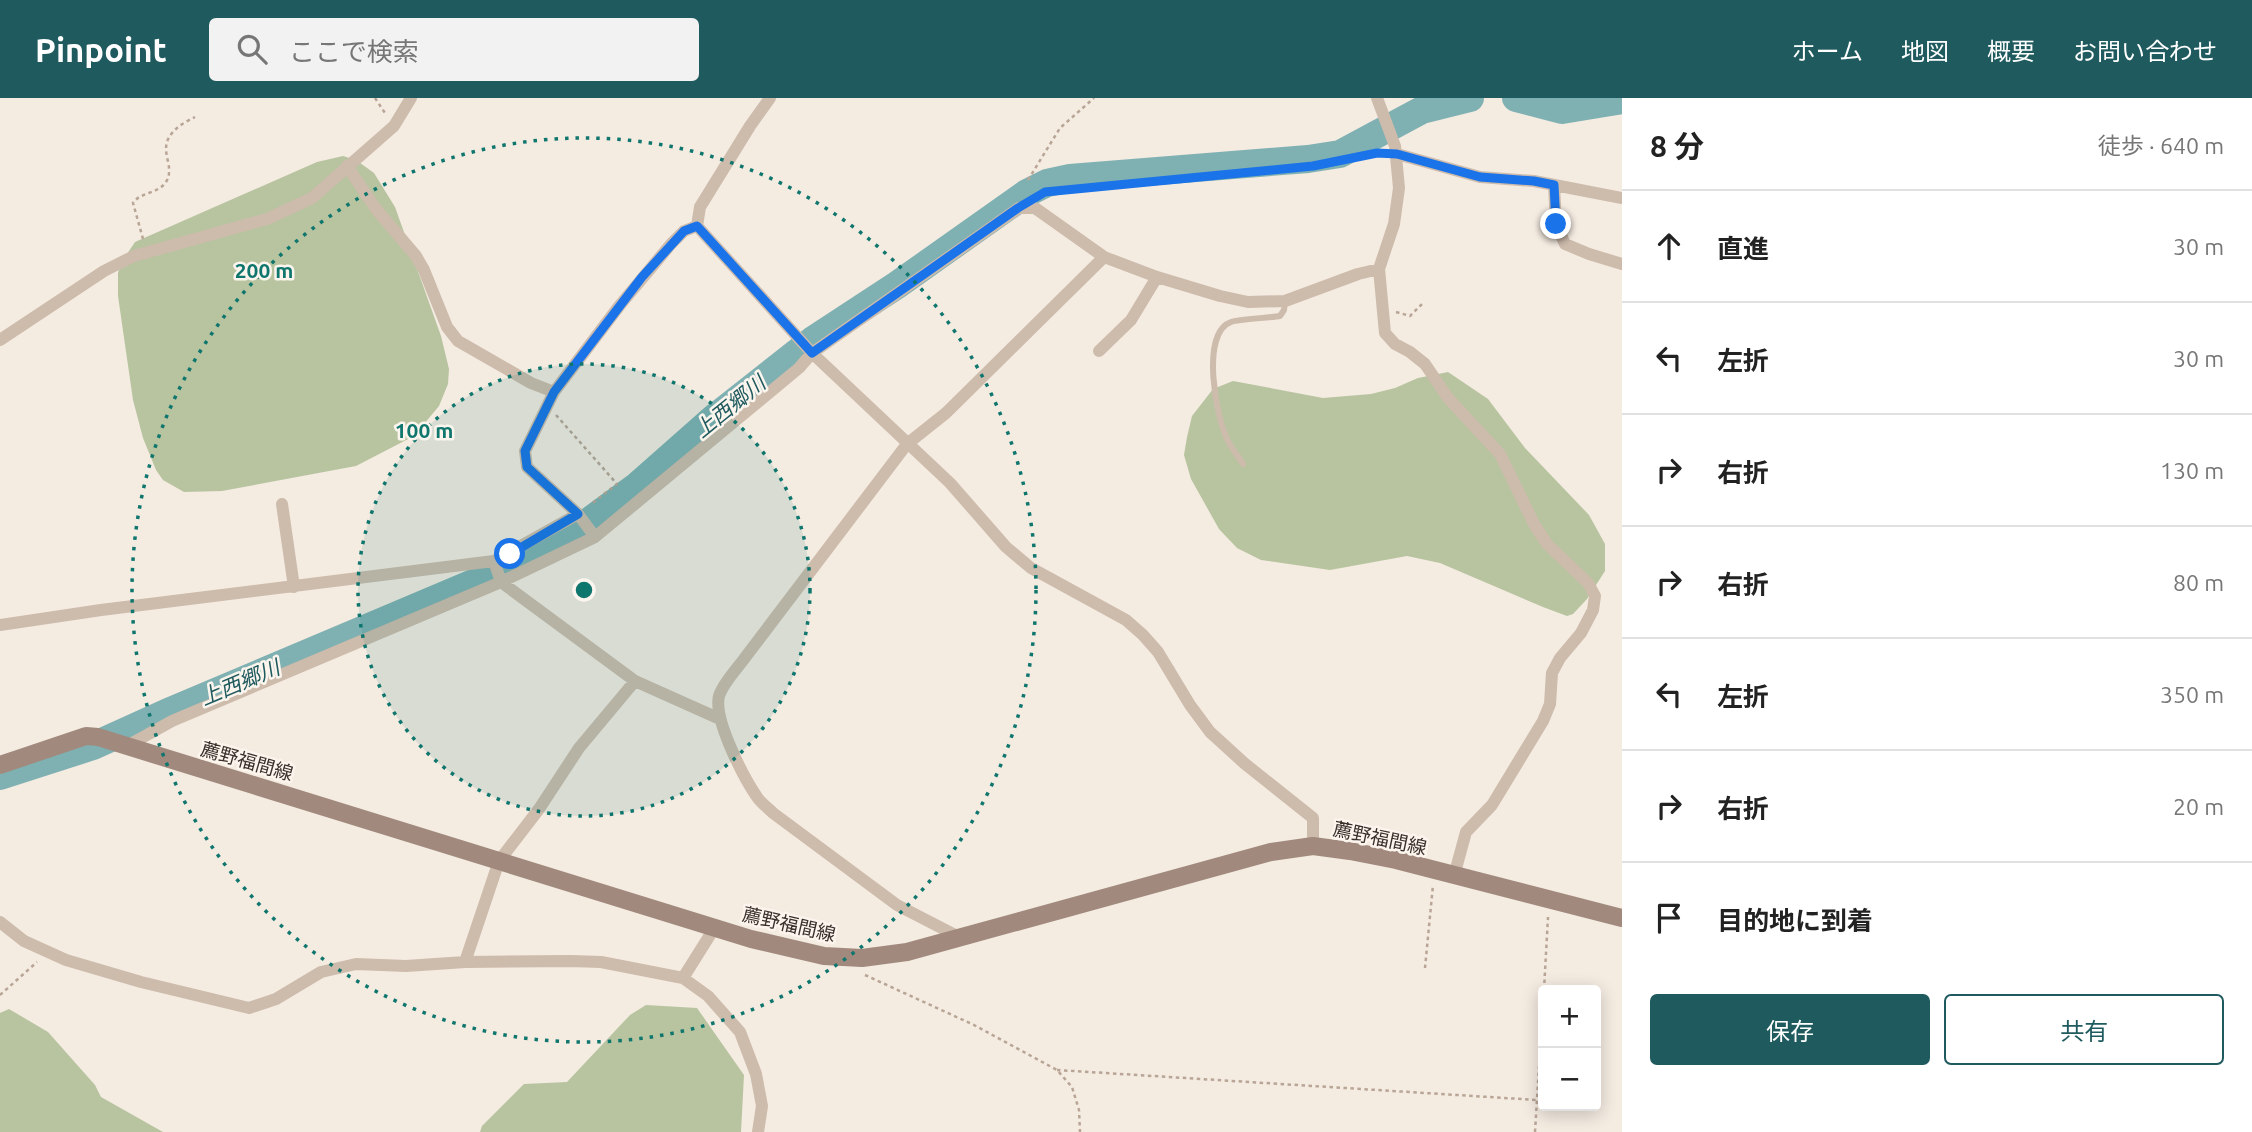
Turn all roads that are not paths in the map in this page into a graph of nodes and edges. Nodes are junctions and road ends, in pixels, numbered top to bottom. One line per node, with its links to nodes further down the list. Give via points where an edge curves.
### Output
1 (411, 98): 5 (street, via 394,126)
2 (770, 98): 8 (street, via 700,207)
3 (1377, 98): 4 (street)
4 (1396, 150): 6 (street, via 1480,177); 11 (street, via 1399,188 1394,224)
5 (347, 166): 14 (street, via 312,198 267,219 134,256 104,271); 17 (street, via 416,256 447,327 458,341)
6 (1554, 185): 7 (street); 10 (street, via 1556,224 1565,244)
7 (1622, 198)
8 (697, 226): 16 (street); 17 (street, via 684,231 642,277)
9 (1104, 257): 12 (street); 16 (street, via 1035,208 1018,208); 18 (street, via 946,413)
10 (1622, 264)
11 (1379, 269): 13 (street); 31 (street, via 1385,333 1425,364 1448,398 1500,454 1547,544 1588,583 1595,596 1581,633 1552,673 1550,704 1542,721 1492,805 1466,832)
12 (1157, 277): 13 (street, via 1248,302); 15 (street, via 1131,320)
13 (1285, 301): 19 (lane, via 1280,316 1231,322 1219,331 1213,346 1220,418 1227,440)
14 (0, 340)
15 (1099, 351)
16 (812, 353): 18 (street); 21 (street, via 799,368)
17 (554, 392): 21 (street, via 525,451 527,467)
18 (907, 444): 26 (street, via 722,690); 29 (street, via 1031,568 1126,620 1143,635 1210,732 1313,818)
19 (1243, 464)
20 (282, 504): 23 (street)
21 (586, 525): 22 (street); 22 (street)
22 (498, 572): 23 (street); 25 (street); 27 (street)
23 (294, 587): 24 (street)
24 (0, 625)
25 (635, 681): 26 (street); 30 (street, via 579,748)
26 (720, 719): 35 (street, via 758,799 773,813 897,905)
27 (122, 744): 28 (main road, 薦野福間線, via 86,736); 30 (main road, 薦野福間線)
28 (0, 765)
29 (1313, 846): 31 (main road, 薦野福間線); 35 (main road, 薦野福間線, via 1271,852)
30 (499, 861): 34 (main road, 薦野福間線); 36 (street)
31 (1454, 876): 32 (main road, 薦野福間線)
32 (1622, 918)
33 (0, 922): 36 (street, via 48,953 249,1008 276,999 321,972 356,964)
34 (715, 927): 35 (main road, 薦野福間線, via 824,956 862,958); 37 (street)
35 (961, 937)
36 (466, 962): 37 (street, via 601,962)
37 (683, 978): 38 (street, via 708,996 740,1032 762,1106)
38 (758, 1132)

